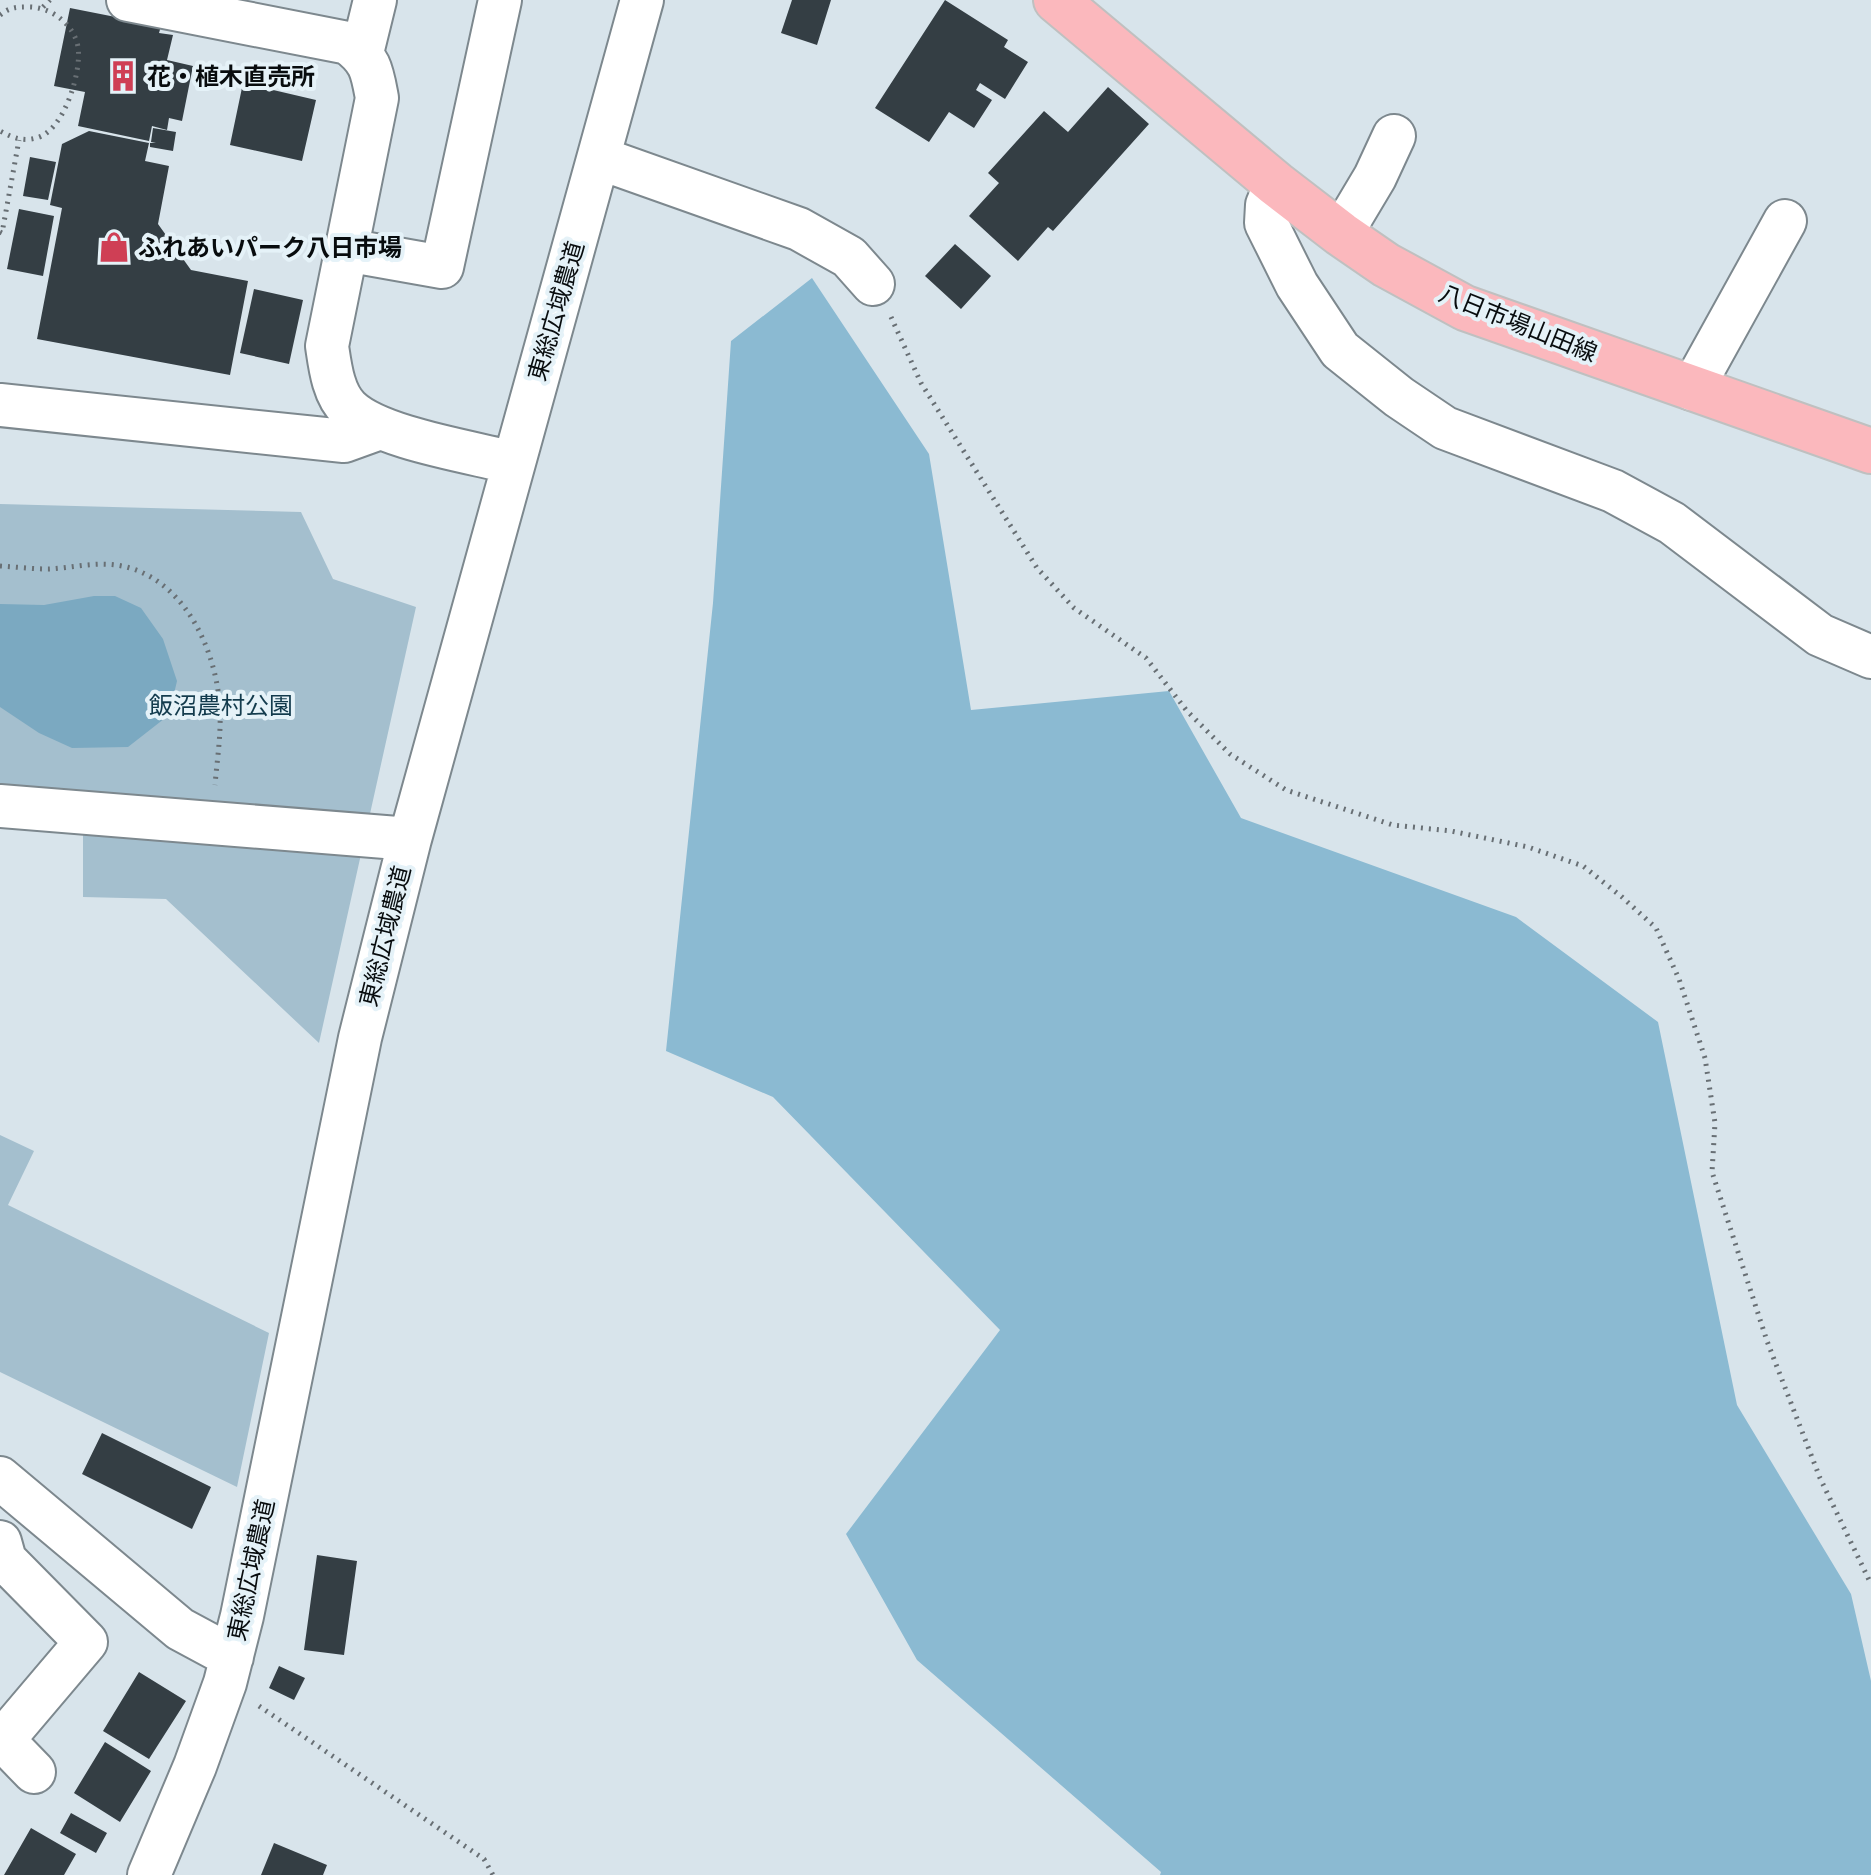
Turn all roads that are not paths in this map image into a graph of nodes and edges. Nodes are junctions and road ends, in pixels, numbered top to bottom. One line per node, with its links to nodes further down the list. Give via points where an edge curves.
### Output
1 (128, 0): 6 (street, via 348,43)
2 (375, 0): 6 (street)
3 (500, 0): 12 (street, via 442,267)
4 (642, 0): 8 (street, 東総広域農道)
5 (1056, 0): 9 (main road, 八日市場山田線)
6 (362, 53): 12 (street, via 372,69 377,98)
7 (1394, 136): 11 (street)
8 (599, 158): 13 (street, via 799,229 849,257); 18 (street, 東総広域農道)
9 (1276, 184): 11 (main road, 八日市場山田線); 19 (street, via 1266,223 1297,285 1340,350 1399,397 1445,428 1613,491 1672,523 1820,635)
10 (1785, 221): 14 (street)
11 (1341, 234): 14 (main road, 八日市場山田線, via 1465,308)
12 (346, 250): 16 (street, via 327,346 331,377 348,409)
13 (873, 284)
14 (1692, 389): 17 (main road, 八日市場山田線)
15 (0, 405): 16 (street, via 344,441)
16 (380, 428): 18 (street)
17 (1871, 451)
18 (514, 463): 21 (street, 東総広域農道)
19 (1871, 657)
20 (0, 806): 21 (street)
21 (410, 839): 24 (street, 東総広域農道, via 360,1038)
22 (0, 1479): 24 (street)
23 (0, 1542): 25 (street, via 5,1560 86,1642 3,1740)
24 (229, 1670): 26 (street, 東総広域農道)
25 (34, 1772)
26 (149, 1875)

